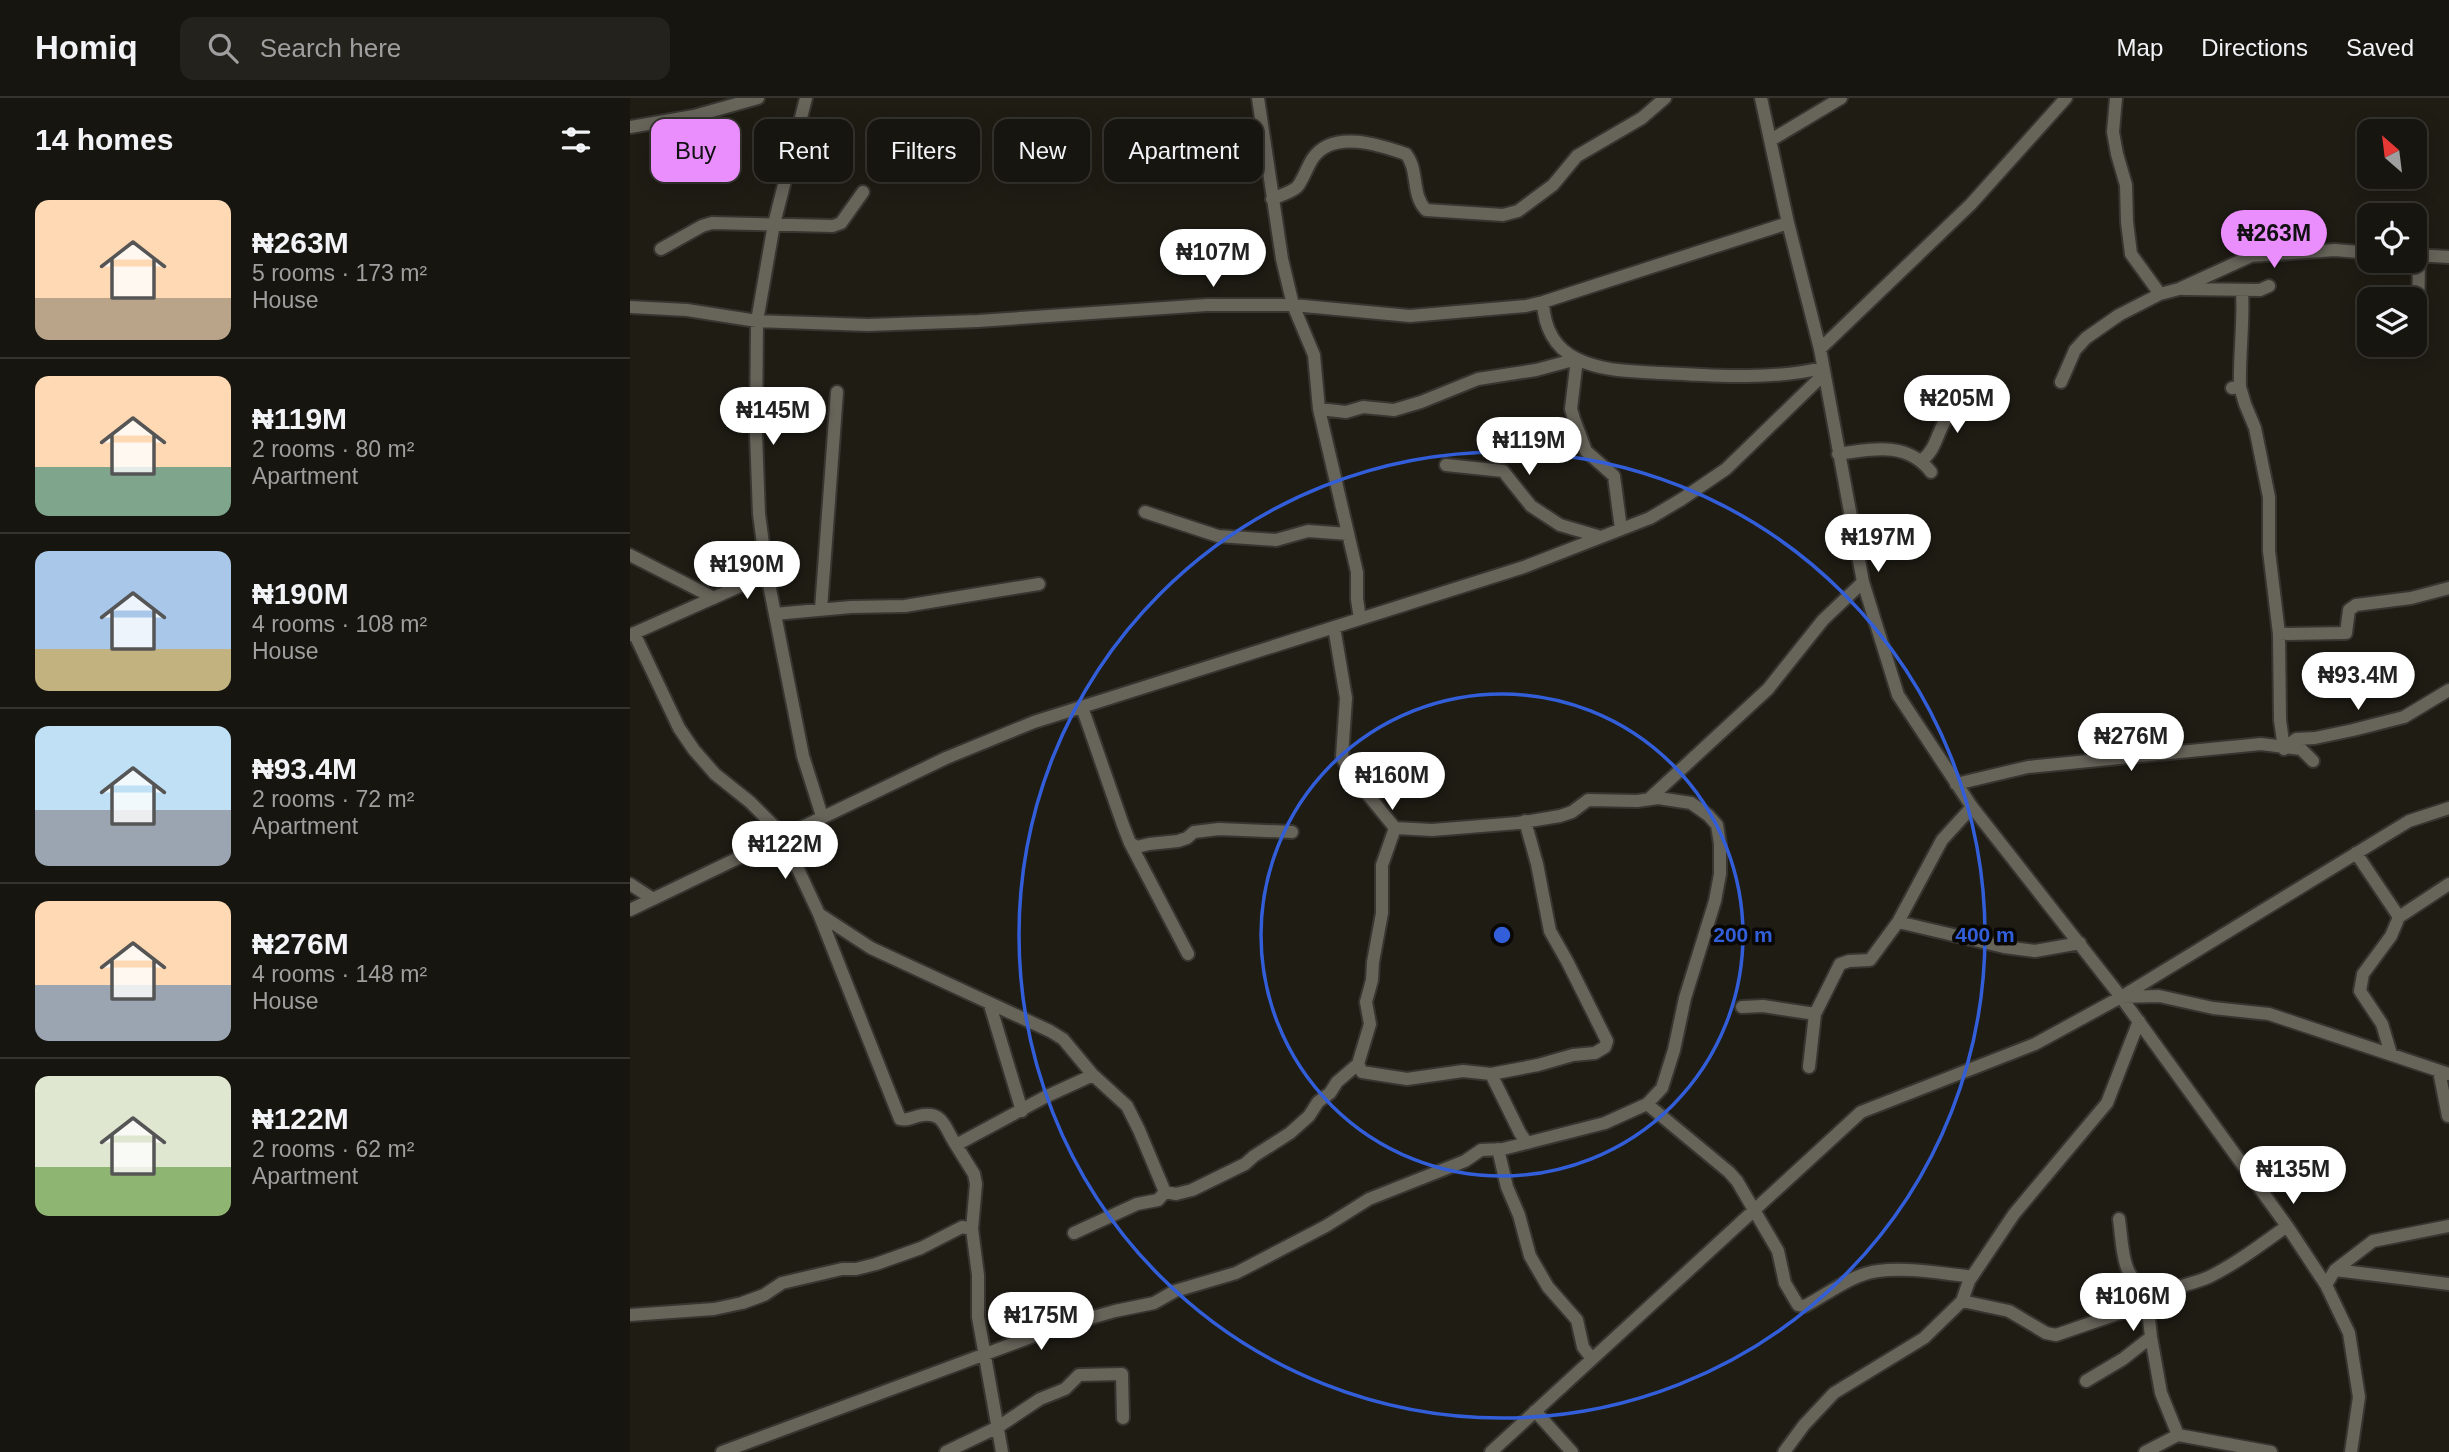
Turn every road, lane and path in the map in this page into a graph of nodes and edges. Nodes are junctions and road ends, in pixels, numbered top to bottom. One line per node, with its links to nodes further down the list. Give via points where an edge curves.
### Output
1 (758, 98): 9 (street)
2 (806, 98): 14 (street)
3 (1258, 98): 12 (street)
4 (1665, 98): 12 (street, via 1642,118 1577,156 1532,203 1503,215 1426,210 1406,154 1379,145 1339,142 1315,155 1298,187)
5 (1761, 98): 10 (street)
6 (1841, 98): 10 (street)
7 (2066, 98): 27 (street, via 1972,204)
8 (2116, 98): 22 (street, via 2113,132 2126,185 2131,254)
9 (630, 127)
10 (1771, 140): 13 (street)
11 (863, 192): 14 (street, via 837,225)
12 (1272, 200): 24 (street)
13 (1788, 223): 23 (street); 27 (street)
14 (774, 224): 15 (street, via 712,223); 26 (street)
15 (661, 249)
16 (2357, 252): 20 (street, via 2251,256)
17 (2427, 256): 18 (street)
18 (2449, 257)
19 (2269, 286): 21 (street)
20 (2179, 289): 21 (street); 22 (street)
21 (2242, 290): 53 (street, via 2244,318 2236,387 2255,428 2269,497 2269,551)
22 (2160, 294): 30 (street, via 2086,338 2075,350)
23 (1543, 302): 24 (street, via 1410,316); 28 (street, via 1548,331)
24 (1293, 306): 26 (street, via 1207,305 881,325); 33 (street, via 1314,355)
25 (630, 307): 26 (street)
26 (757, 321): 43 (street, via 759,514)
27 (1820, 349): 29 (street)
28 (1577, 359): 29 (street, via 1604,370 1740,377); 33 (street, via 1478,379 1405,408); 39 (street, via 1571,409 1586,451 1614,476)
29 (1824, 371): 34 (street); 39 (street, via 1726,469 1661,512)
30 (2061, 382)
31 (1986, 390): 35 (street, via 1949,414 1931,453)
32 (837, 392): 48 (street)
33 (1319, 409): 40 (street)
34 (1839, 454): 35 (street, via 1893,450); 44 (street)
35 (1922, 460): 37 (street)
36 (1446, 465): 41 (street, via 1503,471 1531,506 1560,525)
37 (1931, 472)
38 (1145, 512): 40 (street, via 1218,536 1276,540 1308,531)
39 (1621, 529): 41 (street)
40 (1348, 534): 50 (street, via 1357,572)
41 (1601, 537): 50 (street, via 1524,567)
42 (630, 555): 47 (street)
43 (767, 574): 47 (street); 49 (street)
44 (1863, 582): 58 (street, via 1898,695); 59 (street, via 1823,620 1768,690)
45 (1039, 584): 48 (street, via 905,606)
46 (2449, 588): 53 (street, via 2356,605 2349,610 2346,633)
47 (714, 598): 52 (street)
48 (821, 610): 49 (street)
49 (775, 614): 62 (street, via 803,756)
50 (1360, 619): 51 (street)
51 (1334, 627): 55 (street); 64 (street, via 1346,698 1342,757)
52 (632, 634): 66 (street, via 694,750)
53 (2278, 634): 56 (street)
54 (2449, 690): 56 (street, via 2404,717 2296,739)
55 (1082, 707): 62 (street, via 946,758); 67 (street)
56 (2284, 748): 57 (street, via 2301,750); 58 (street, via 2261,744 2096,759 2028,767)
57 (2313, 761)
58 (1956, 785): 60 (street)
59 (1650, 798): 63 (street, via 1637,802 1588,800 1572,812); 89 (street, via 1691,803 1717,825 1720,874 1662,1088)
60 (1972, 807): 75 (street, via 1942,840); 76 (street)
61 (2449, 808): 68 (street, via 2409,821)
62 (822, 816): 66 (street)
63 (1525, 821): 64 (street, via 1432,830); 87 (street, via 1550,931 1607,1041 1595,1053)
64 (1395, 828): 84 (street, via 1382,866 1382,913 1366,1002 1370,1024)
65 (1292, 832): 67 (street, via 1219,829 1194,832 1178,841 1137,847)
66 (785, 836): 71 (street); 73 (street)
67 (1130, 843): 77 (street)
68 (2356, 853): 74 (street); 78 (street)
69 (630, 884): 71 (street)
70 (2449, 884): 74 (street)
71 (653, 899): 72 (street)
72 (630, 910)
73 (819, 914): 79 (street, via 872,948); 93 (street, via 900,1119 936,1115)
74 (2399, 917): 83 (street, via 2392,936 2363,974 2360,991 2382,1024)
75 (1898, 922): 76 (street, via 2035,951); 81 (street, via 1870,960 1840,964)
76 (2080, 943): 78 (street)
77 (1188, 954)
78 (2121, 997): 82 (street); 83 (street, via 2159,996 2214,1009 2269,1014); 96 (street, via 2035,1044 1861,1112)
79 (990, 1005): 88 (street, via 1063,1039); 90 (street)
80 (1742, 1007): 81 (street)
81 (1815, 1014): 85 (street)
82 (2139, 1021): 98 (street); 103 (street, via 2107,1103 2014,1214)
83 (2391, 1054): 86 (street)
84 (1358, 1064): 87 (street, via 1362,1072 1407,1079 1464,1071); 95 (street, via 1290,1133 1245,1164 1192,1190)
85 (1809, 1067)
86 (2444, 1072): 91 (street)
87 (1491, 1074): 92 (street)
88 (1093, 1076): 90 (street); 95 (street, via 1127,1106)
89 (1647, 1104): 92 (street, via 1605,1123); 96 (street, via 1729,1172)
90 (1022, 1111): 93 (street)
91 (2448, 1116)
92 (1527, 1143): 94 (street)
93 (956, 1145): 100 (street, via 976,1184)
94 (1498, 1149): 110 (street, via 1481,1150 1465,1161 1387,1191 1236,1273 1175,1291 1154,1303 1097,1316); 111 (street, via 1530,1256 1548,1287 1577,1320 1583,1347)
95 (1165, 1192): 101 (street, via 1158,1200 1137,1204)
96 (1753, 1211): 103 (street, via 1779,1251 1785,1283 1798,1305 1805,1306 1877,1271 1966,1276); 111 (street)
97 (2119, 1219): 107 (street, via 2127,1272 2146,1292)
98 (2287, 1226): 105 (street); 107 (street, via 2235,1263 2158,1294)
99 (2449, 1226): 102 (street, via 2373,1241)
100 (972, 1229): 108 (street, via 961,1227 876,1264 782,1283 742,1303); 110 (street)
101 (1074, 1233)
102 (2336, 1270): 104 (street); 105 (street)
103 (1969, 1281): 106 (street)
104 (2449, 1284)
105 (2326, 1285): 125 (street, via 2349,1332 2359,1397)
106 (1962, 1301): 107 (street, via 2009,1311 2056,1335); 122 (street, via 1924,1338 1834,1393)
107 (2149, 1303): 109 (street)
108 (630, 1315)
109 (2151, 1337): 112 (street); 116 (street, via 2161,1394)
110 (985, 1353): 115 (street); 117 (street)
111 (1592, 1359): 113 (street)
112 (2086, 1381)
113 (1535, 1411): 120 (street); 121 (street)
114 (1123, 1418): 115 (street, via 1122,1374 1079,1375 1065,1389 1040,1399)
115 (998, 1427): 118 (street); 119 (street)
116 (2178, 1435): 123 (street); 124 (street)
117 (722, 1452)
118 (946, 1452)
119 (1002, 1452)
120 (1491, 1452)
121 (1572, 1452)
122 (1784, 1452)
123 (2145, 1452)
124 (2271, 1452)
125 (2351, 1452)

